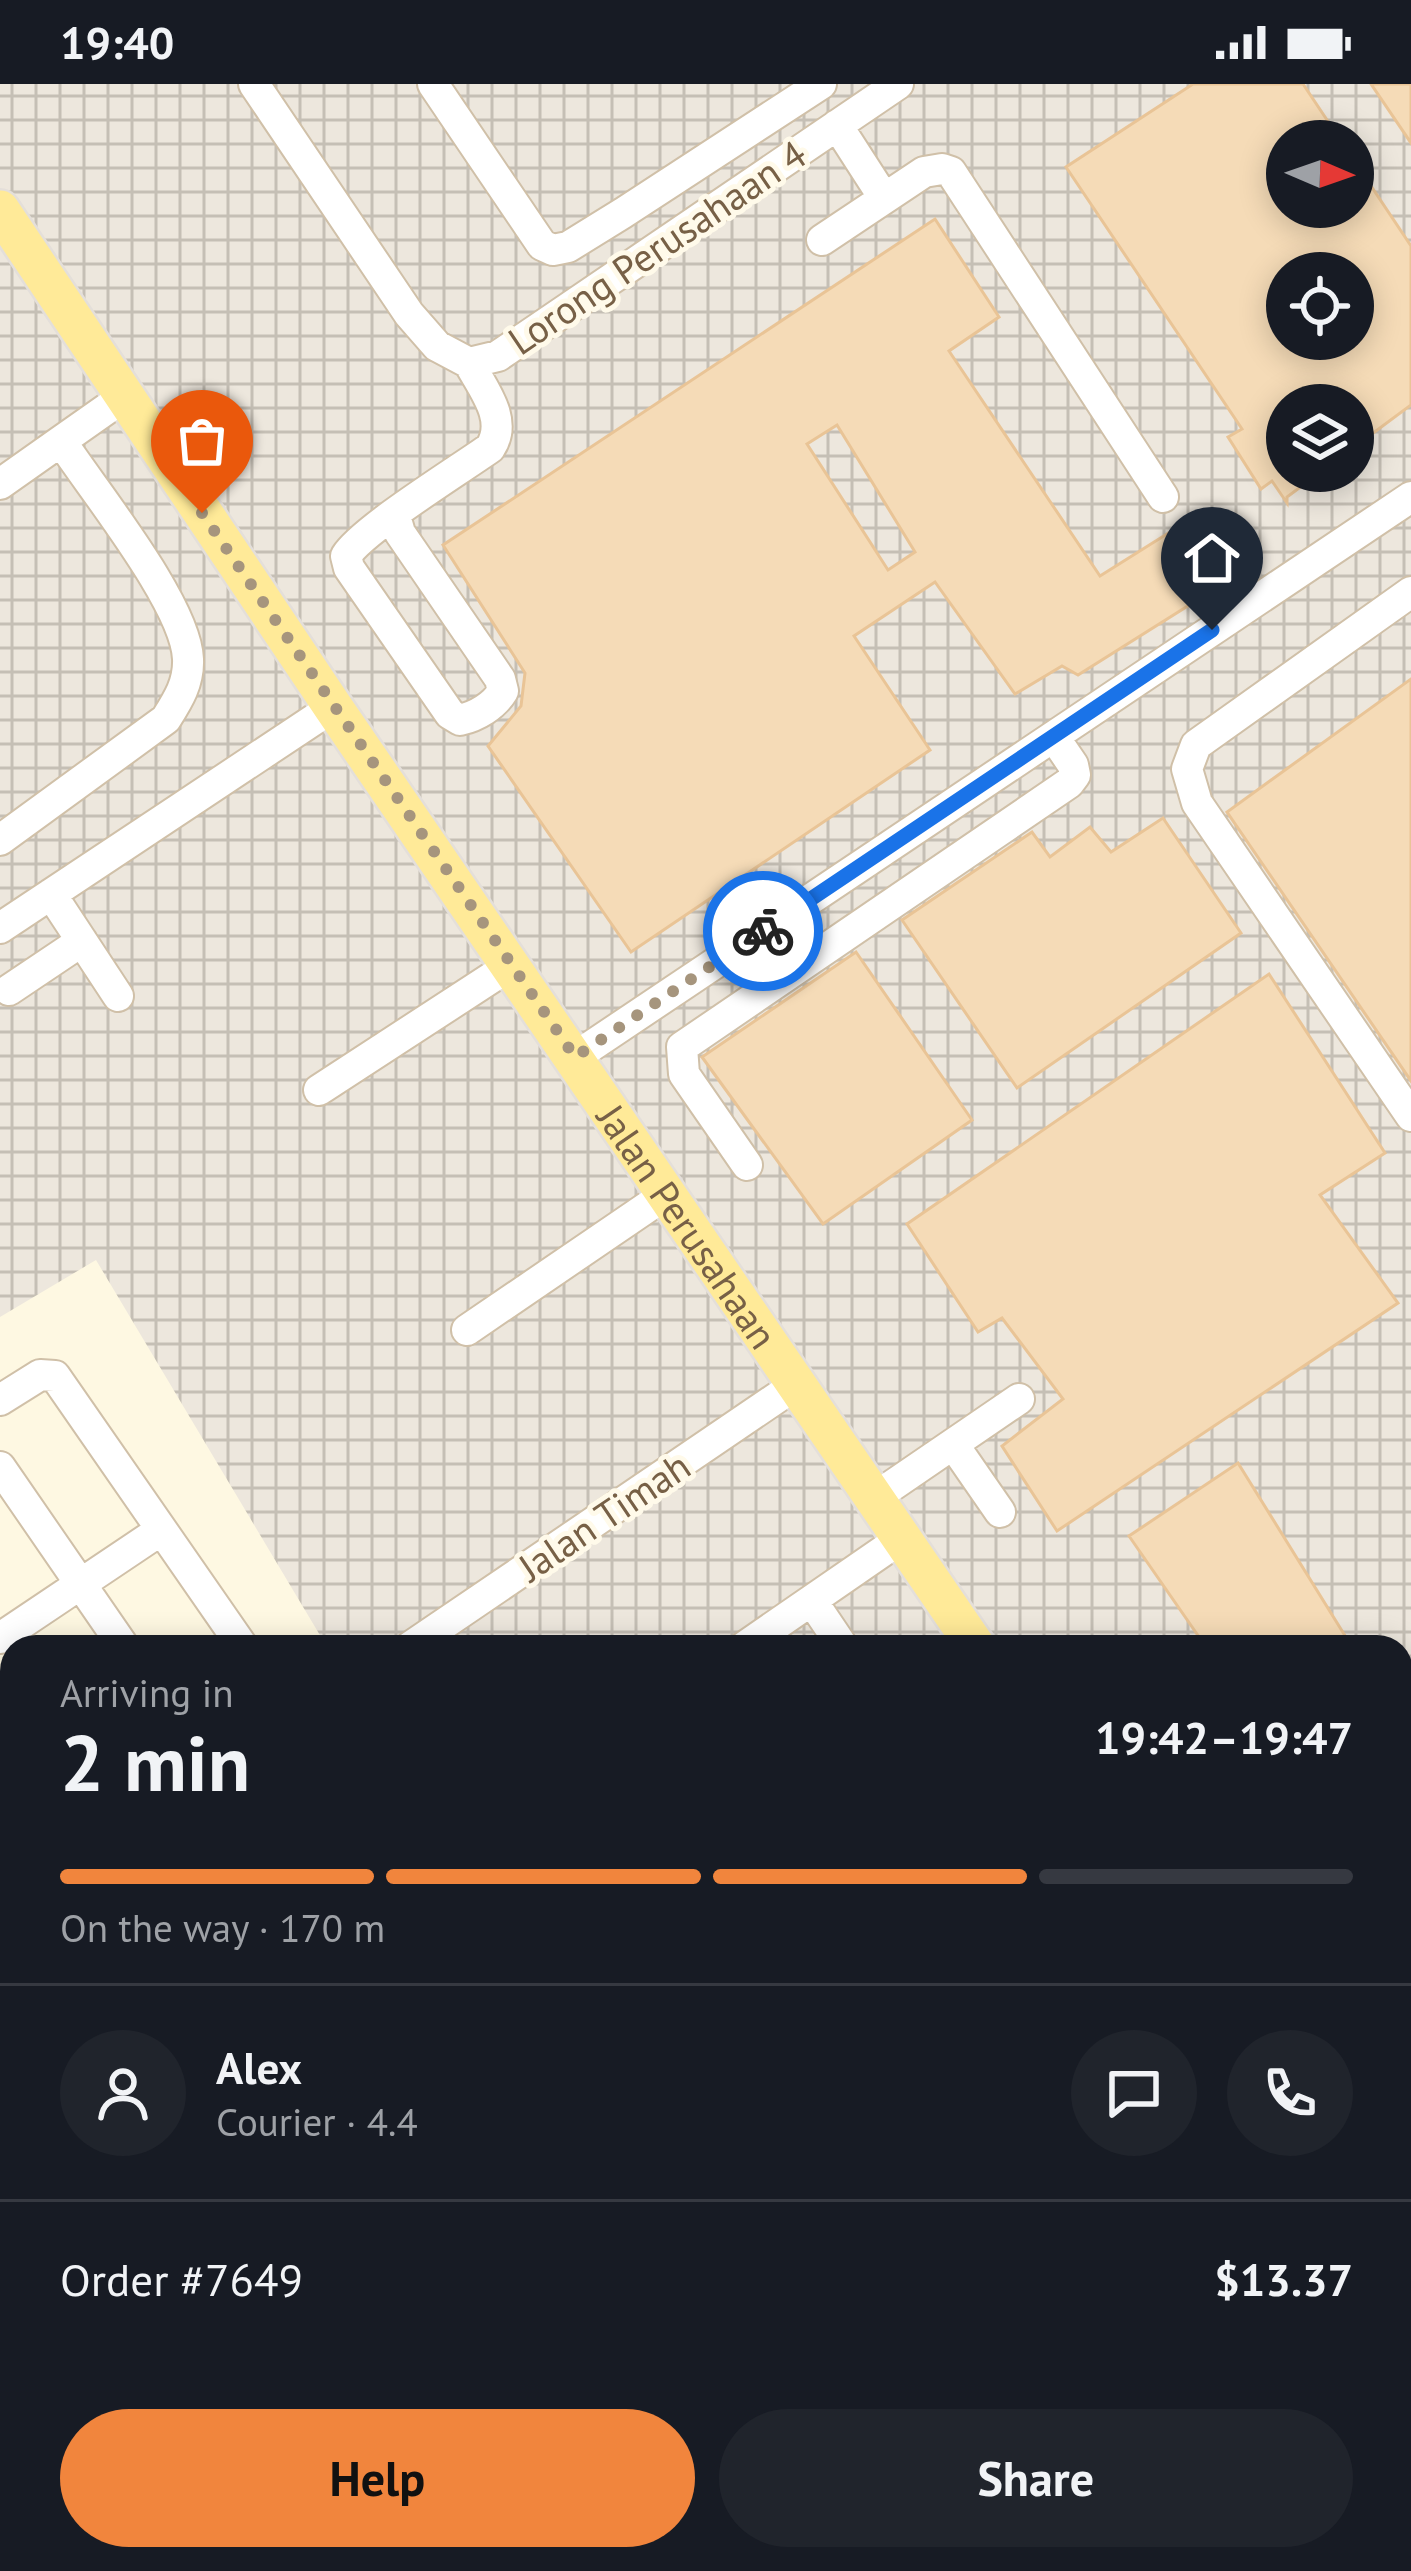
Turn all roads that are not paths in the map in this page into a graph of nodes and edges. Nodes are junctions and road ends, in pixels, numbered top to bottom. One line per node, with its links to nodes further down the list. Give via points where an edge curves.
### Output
1 (254, 84): 9 (street, Lorong Perusahaan 4, via 409,314 437,346)
2 (433, 84): 3 (street, via 542,244 554,250)
3 (821, 84)
4 (898, 84): 5 (street, Lorong Perusahaan 4)
5 (837, 125): 6 (street); 9 (street, Lorong Perusahaan 4, via 498,356)
6 (884, 198): 8 (street); 13 (street, via 933,169 951,172)
7 (0, 210): 10 (main road, Jalan Perusahaan)
8 (822, 240)
9 (469, 363): 15 (street, via 498,435)
10 (124, 396): 11 (street); 17 (main road, Jalan Perusahaan)
11 (61, 441): 12 (street); 19 (street, via 178,622 188,657 184,691 166,719)
12 (0, 484)
13 (1162, 497)
14 (1411, 497): 18 (street)
15 (395, 515): 15 (street, via 500,679 497,700 472,717 450,714 349,568 352,546)
16 (1411, 592): 28 (street, via 1196,745 1186,769 1197,803)
17 (333, 707): 20 (street); 23 (main road, Jalan Perusahaan)
18 (1054, 736): 26 (street); 29 (street, via 1073,765 1069,783 682,1047 684,1073)
19 (0, 840)
20 (51, 894): 21 (street); 22 (street)
21 (0, 928)
22 (82, 941): 24 (street); 25 (street)
23 (511, 965): 26 (main road, Jalan Perusahaan); 27 (street)
24 (9, 990)
25 (118, 996)
26 (575, 1057): 30 (main road, Jalan Perusahaan)
27 (319, 1090)
28 (1411, 1116)
29 (747, 1165)
30 (668, 1192): 31 (street); 32 (main road, Jalan Perusahaan)
31 (467, 1330)
32 (797, 1384): 37 (main road, Jalan Perusahaan); 46 (street, Jalan Timah)
33 (1019, 1399): 35 (street)
34 (0, 1400): 39 (street, via 40,1375 55,1376)
35 (953, 1444): 37 (street); 38 (street)
36 (0, 1467): 41 (street)
37 (874, 1498): 40 (main road, Jalan Perusahaan)
38 (1000, 1513)
39 (161, 1530): 41 (street); 45 (street)
40 (902, 1538): 42 (street); 49 (main road, Jalan Perusahaan)
41 (80, 1584): 43 (street); 44 (street)
42 (812, 1601): 47 (street); 48 (street)
43 (7, 1635)
44 (116, 1635)
45 (235, 1635)
46 (428, 1635)
47 (762, 1635)
48 (835, 1635)
49 (968, 1635)

